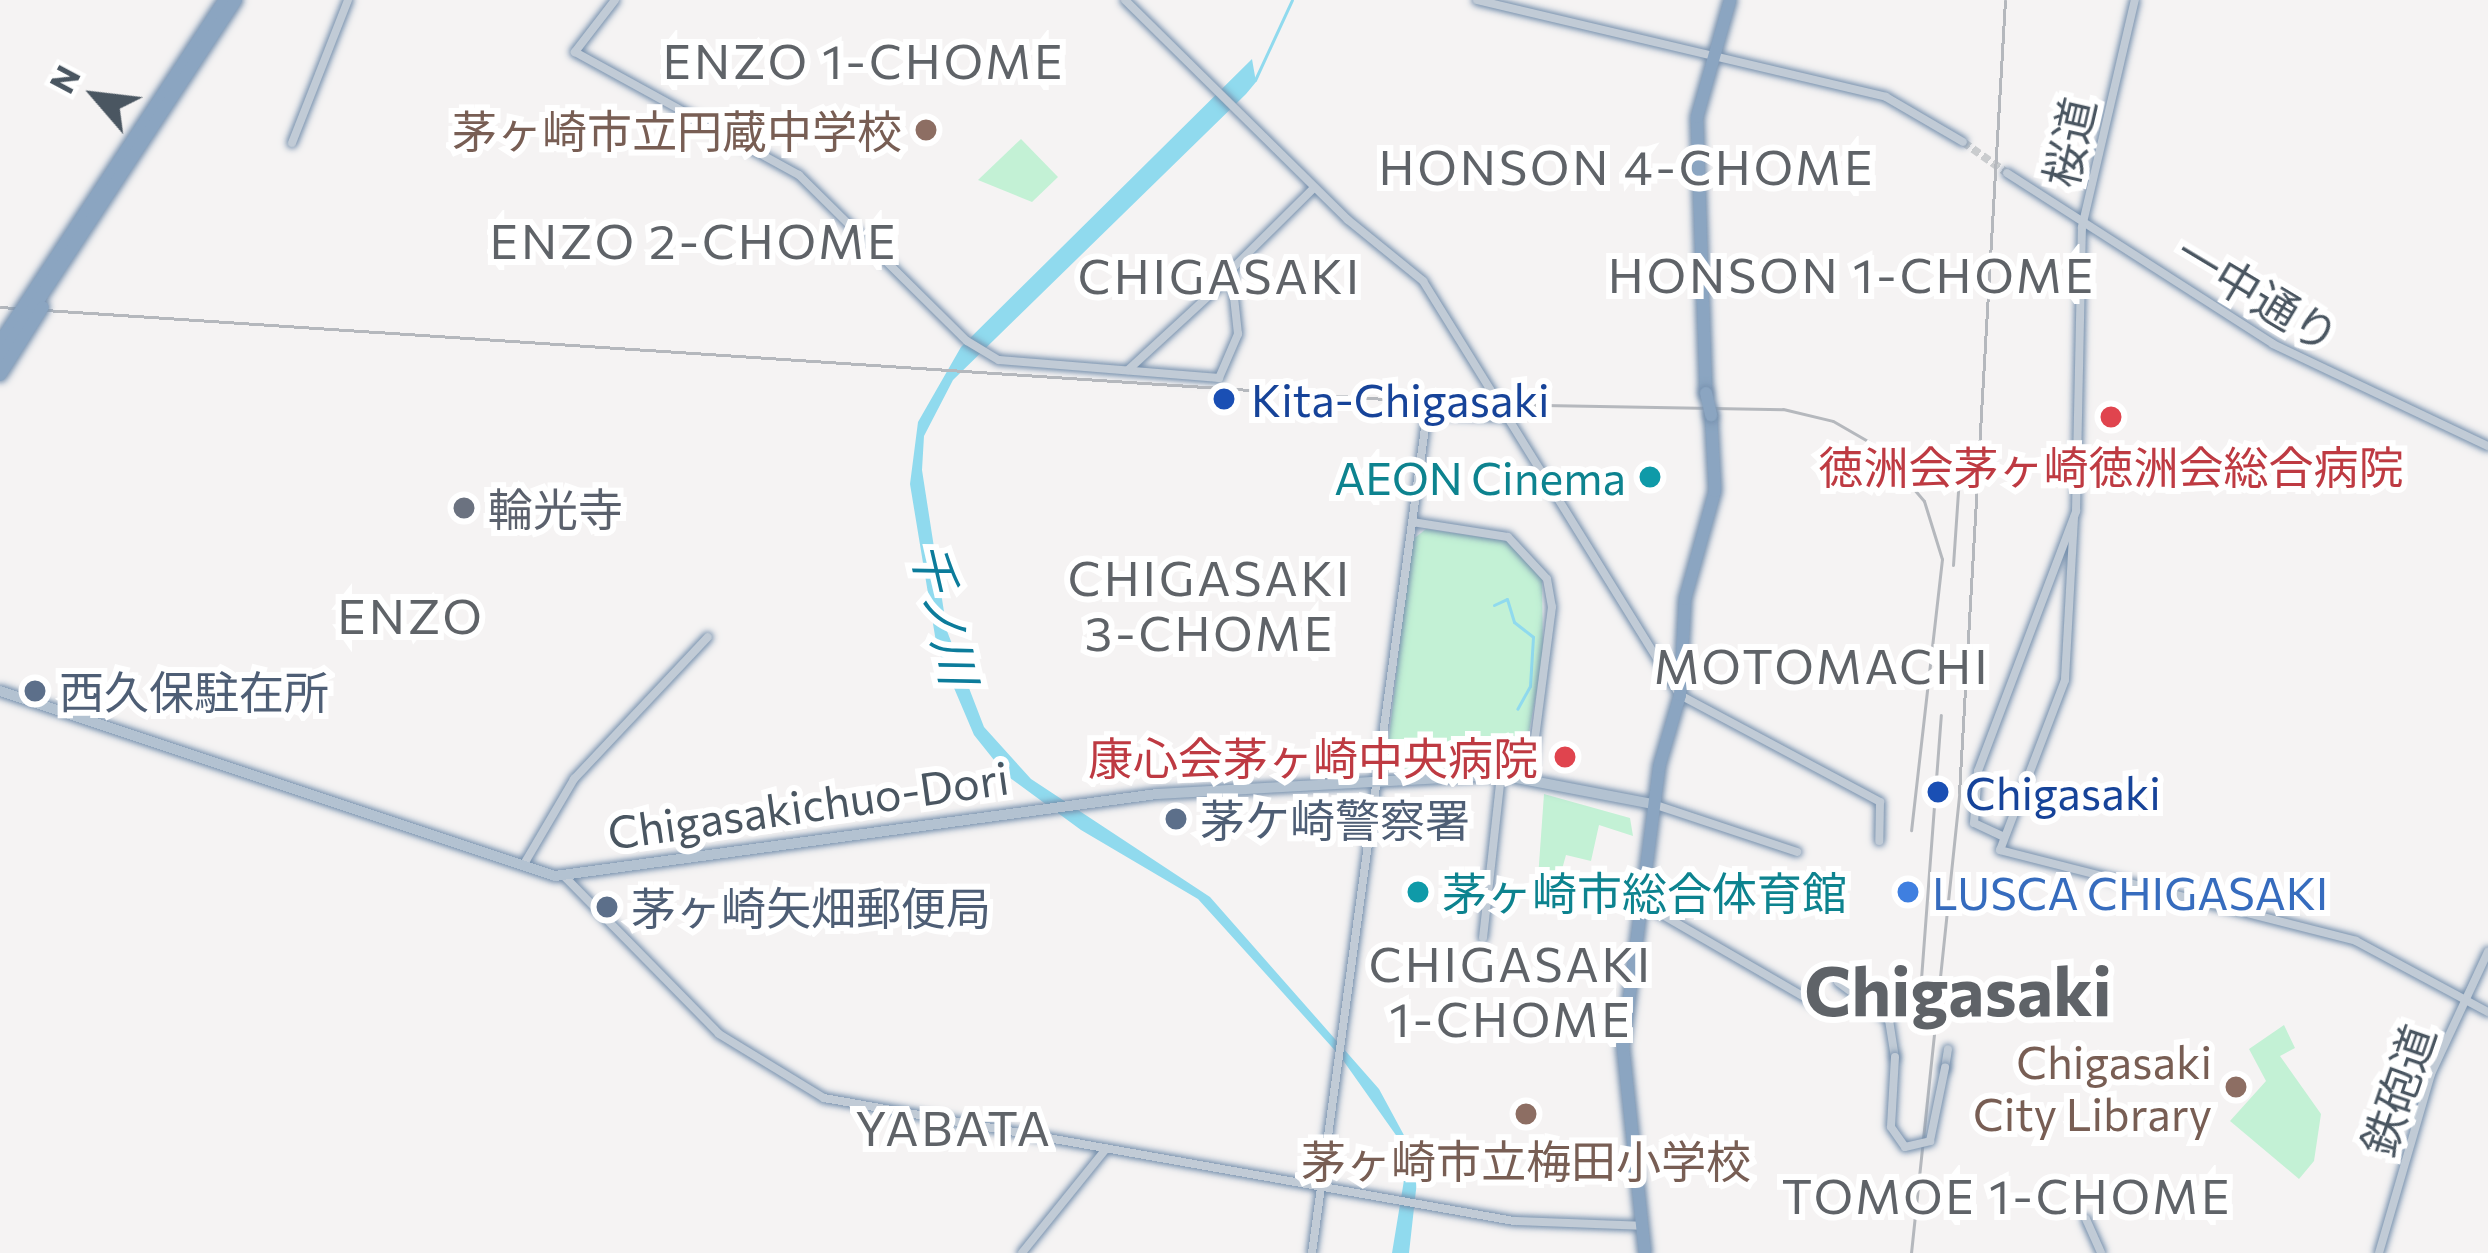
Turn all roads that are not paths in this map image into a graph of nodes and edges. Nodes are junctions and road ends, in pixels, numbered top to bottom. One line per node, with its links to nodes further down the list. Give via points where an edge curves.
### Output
1 (230, 0): 13 (highway, bridge); 15 (highway, bridge); 16 (main road)
2 (348, 0): 10 (street)
3 (615, 0): 20 (street, via 573,50 799,175 982,352 1019,364)
4 (1125, 0): 12 (street)
5 (1477, 0): 8 (street)
6 (1730, 0): 8 (highway)
7 (2135, 0): 14 (street, 桜道)
8 (1708, 54): 9 (street, via 1899,101); 28 (highway, bridge, via 1696,140 1714,491 1684,599)
9 (1963, 142)
10 (292, 143)
11 (2007, 173): 14 (street, 一中通り)
12 (1314, 188): 17 (street); 22 (street, via 1414,271)
13 (97, 195): 18 (highway, bridge); 19 (highway, bridge)
14 (2082, 227): 23 (street, 一中通り, via 2316,368); 24 (street, 桜道)
15 (84, 232): 19 (highway, bridge); 21 (highway, bridge)
16 (55, 266)
17 (1228, 278): 20 (street); 20 (street, via 1238,334 1219,378)
18 (0, 329)
19 (0, 352)
20 (1128, 370)
21 (0, 375)
22 (1509, 417): 25 (street, via 1427,413); 28 (street)
23 (2488, 446)
24 (2074, 517): 33 (street, 桜道, via 2066,680); 33 (street, via 1981,754 1974,823)
25 (1412, 522): 30 (street, via 1508,537 1547,579 1552,608); 31 (street)
26 (708, 637): 36 (street, via 574,779)
27 (0, 691): 36 (main road, Chigasakichuo-Dori)
28 (1680, 695): 32 (highway); 34 (street, via 1880,802)
29 (1501, 776): 30 (main road, Chigasakichuo-Dori); 31 (main road, Chigasakichuo-Dori); 39 (street)
30 (1530, 777): 32 (main road, Chigasakichuo-Dori)
31 (1377, 782): 37 (main road, Chigasakichuo-Dori, via 1072,801); 47 (street)
32 (1653, 804): 35 (street); 38 (highway)
33 (2002, 836): 42 (street, 桜道, via 2000,850 2356,941)
34 (1879, 841)
35 (1797, 853)
36 (524, 864): 37 (main road, Chigasakichuo-Dori)
37 (564, 876): 46 (street, via 712,1028 803,1090)
38 (1642, 902): 43 (street); 49 (highway, via 1623,1097)
39 (1483, 938)
40 (2488, 952): 42 (street, 鉄砲道)
41 (1838, 982): 45 (street, bridge, via 1889,1020 1891,1127 1905,1148 1930,1141)
42 (2465, 999): 44 (street); 54 (street, 鉄砲道, via 2431,1074)
43 (1820, 1006)
44 (2488, 1012)
45 (1948, 1048)
46 (1106, 1149): 47 (street); 50 (street)
47 (1328, 1188): 49 (street, via 1514,1221); 51 (street)
48 (2086, 1219): 53 (street)
49 (1644, 1226): 52 (highway)
50 (1022, 1253)
51 (1312, 1253)
52 (1645, 1253)
53 (2101, 1253)
54 (2379, 1253)

